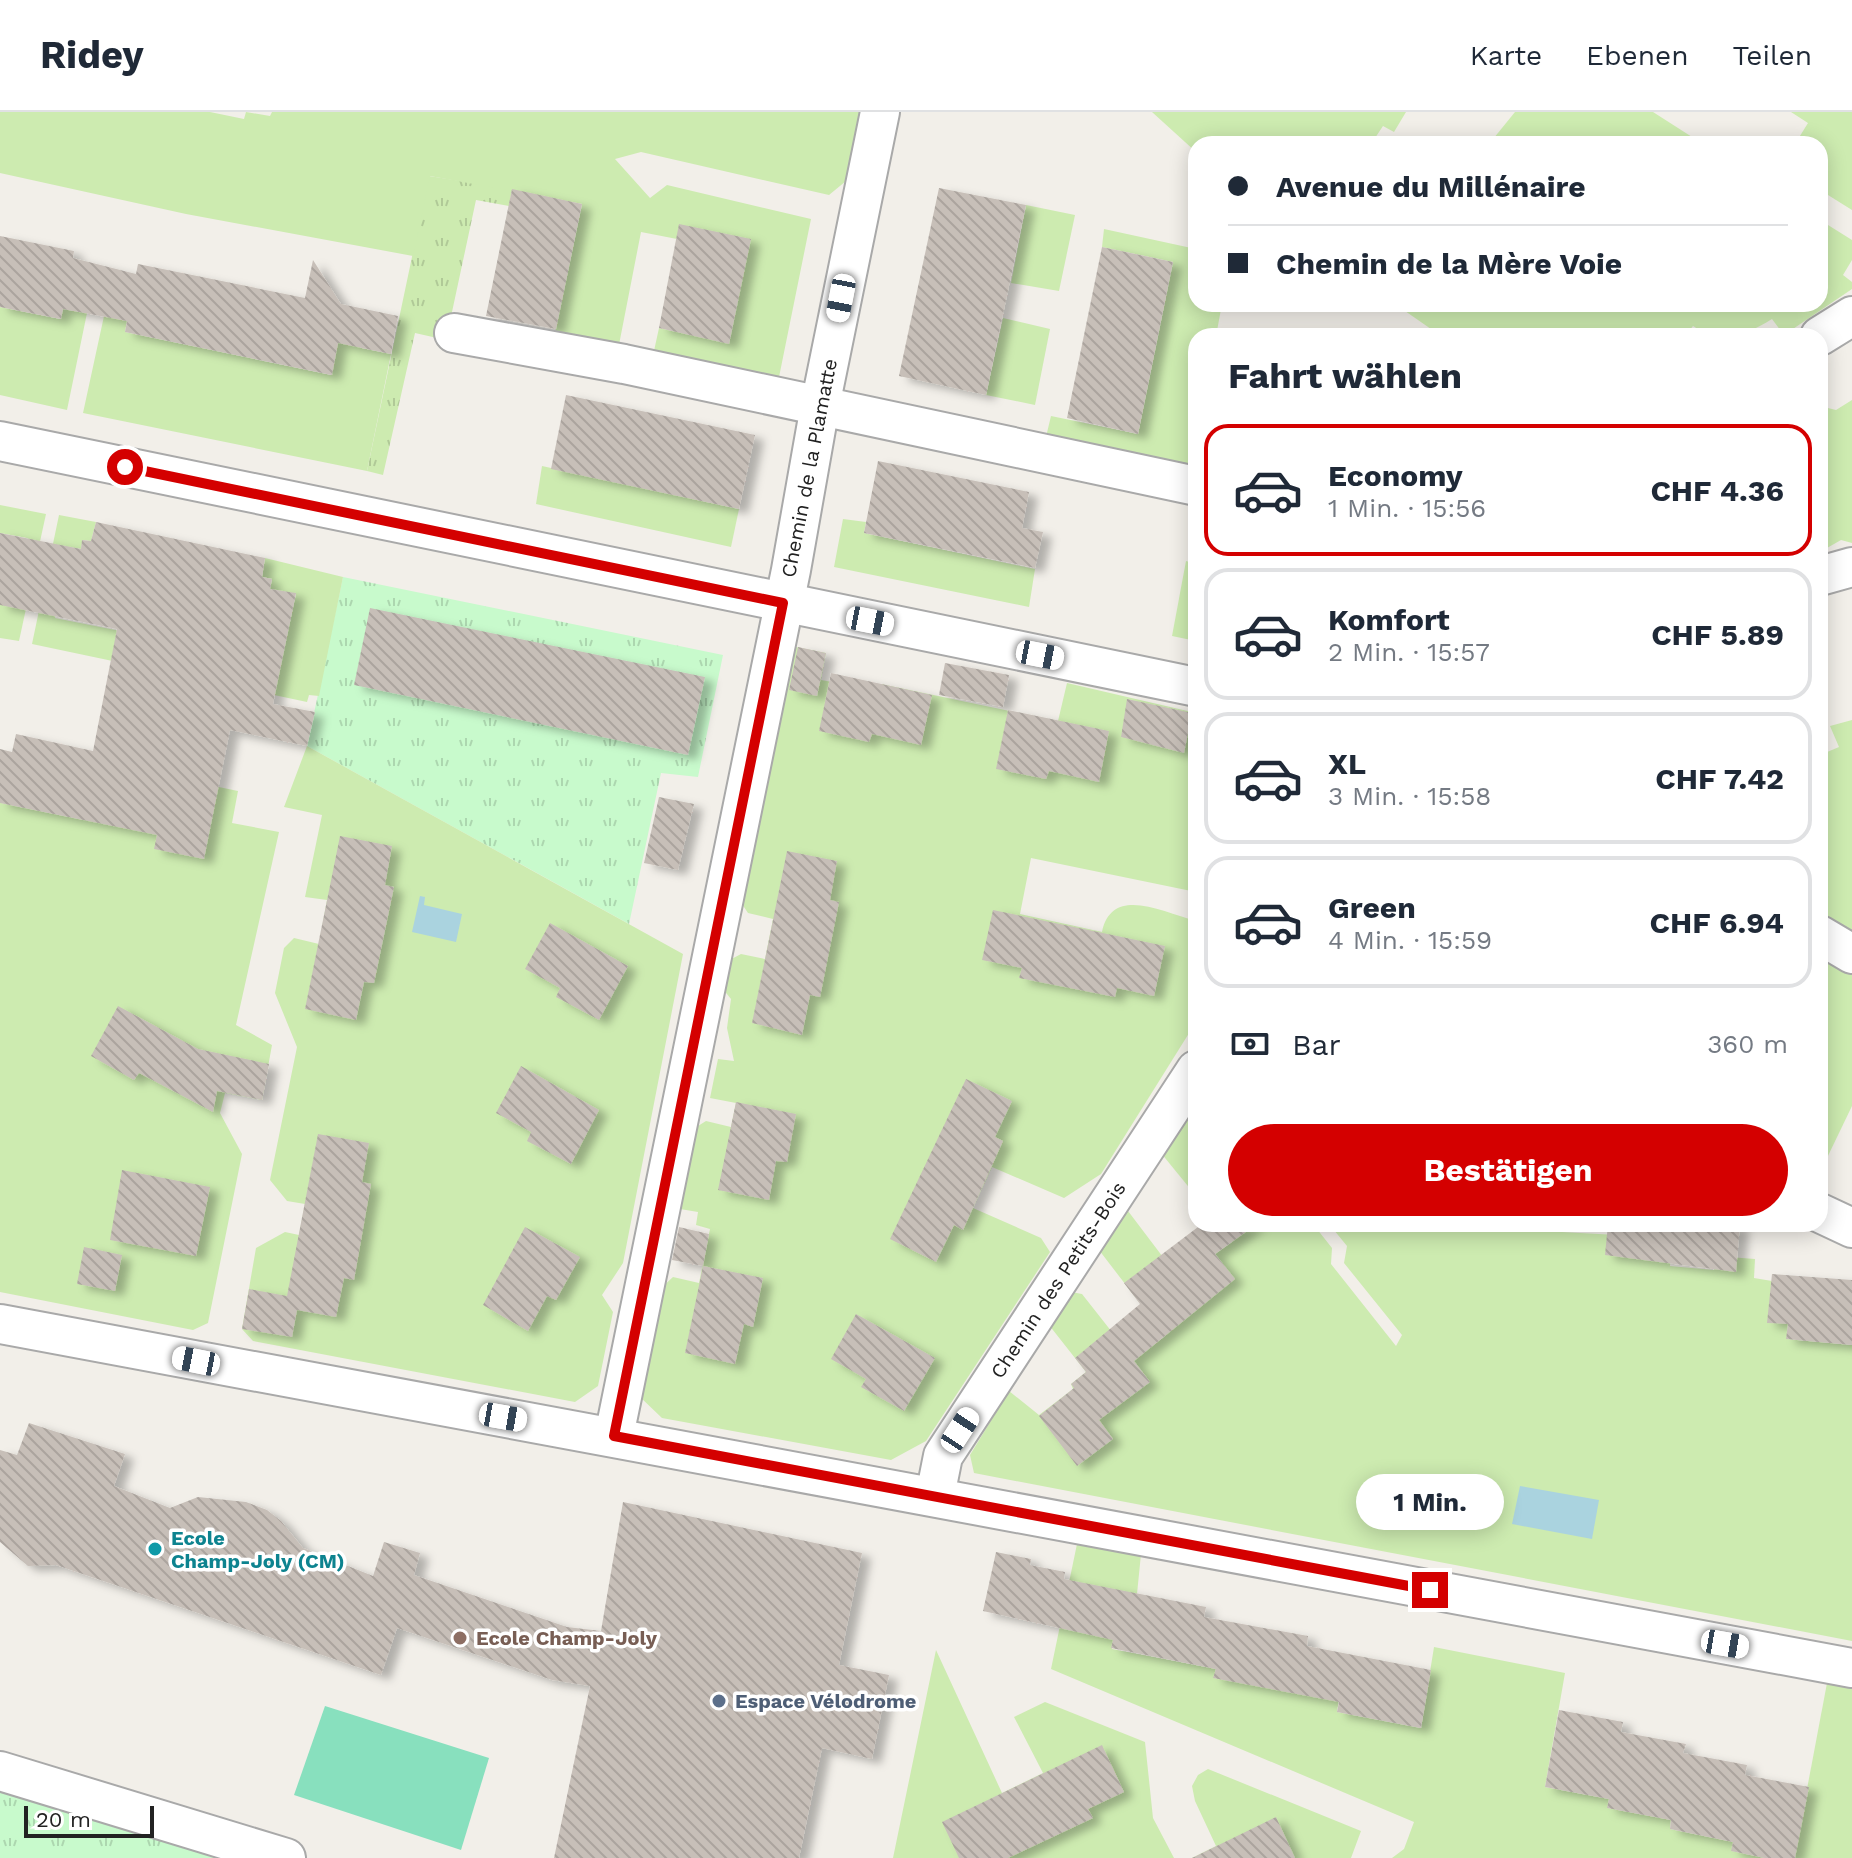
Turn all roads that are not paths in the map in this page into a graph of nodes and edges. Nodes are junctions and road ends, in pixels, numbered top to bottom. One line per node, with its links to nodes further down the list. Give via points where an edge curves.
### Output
1 (880, 112): 5 (street, Chemin de la Plamatte)
2 (1852, 316): 3 (street)
3 (1828, 331)
4 (454, 333): 5 (street)
5 (820, 406): 7 (street); 10 (street, Chemin de la Plamatte)
6 (0, 441): 10 (street)
7 (1188, 484)
8 (1852, 567): 9 (street)
9 (1828, 574)
10 (783, 603): 11 (street); 18 (street, Chemin de la Plamatte)
11 (1188, 685)
12 (1828, 940): 13 (street)
13 (1852, 954)
14 (1188, 1082): 19 (street, Chemin des Petits-Bois, via 943,1456)
15 (1828, 1217): 16 (street)
16 (1852, 1228)
17 (0, 1324): 18 (street)
18 (614, 1436): 19 (street)
19 (935, 1496): 20 (street)
20 (1852, 1668)
21 (0, 1771): 22 (street)
22 (276, 1857)

